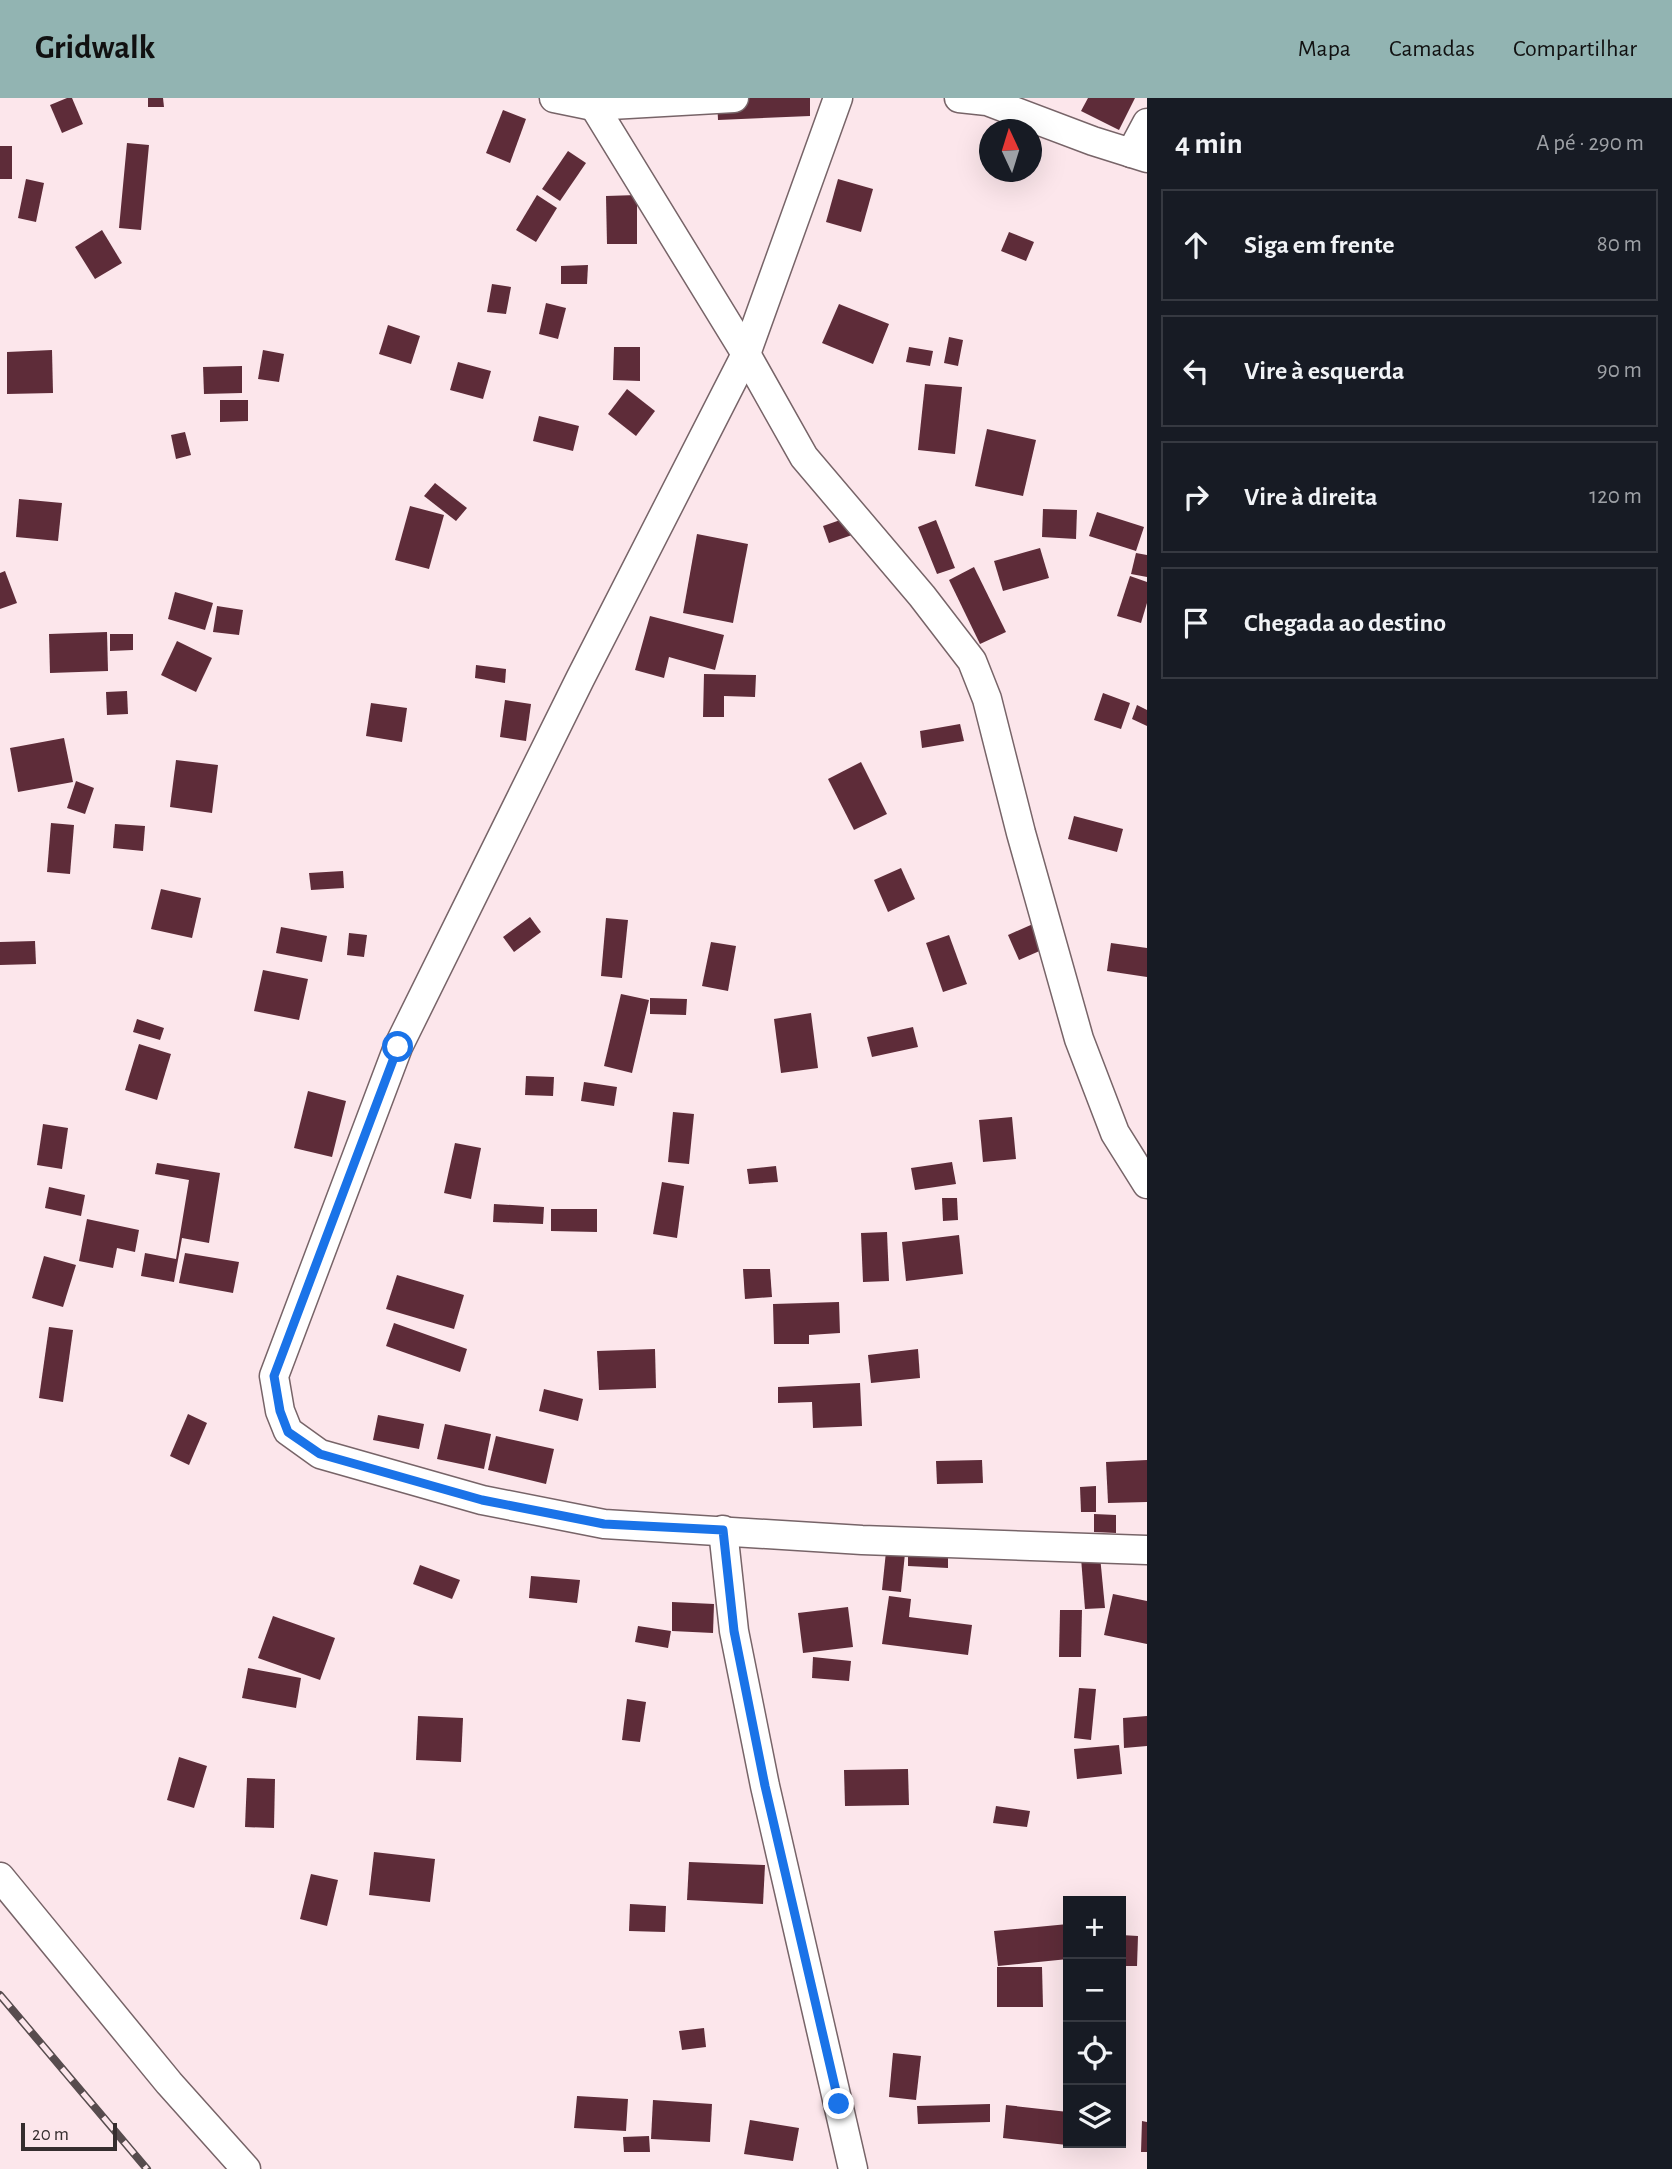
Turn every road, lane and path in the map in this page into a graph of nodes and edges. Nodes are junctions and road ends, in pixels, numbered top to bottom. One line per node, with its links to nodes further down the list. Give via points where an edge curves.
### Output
1 (554, 98): 5 (street)
2 (734, 98): 5 (street)
3 (838, 98): 8 (street)
4 (959, 98): 7 (street, via 987,101)
5 (591, 102): 8 (street)
6 (1147, 123): 7 (street)
7 (1139, 156)
8 (746, 354): 9 (street, via 804,457 972,661 987,699 1079,1039 1115,1133); 10 (street, via 398,1047 274,1376 288,1432 320,1454 482,1500 604,1524)
9 (1147, 1184)
10 (723, 1530): 11 (street); 14 (street, via 734,1631 762,1773)
11 (1147, 1550)
12 (0, 1877): 13 (street)
13 (246, 2169)
14 (853, 2169)

